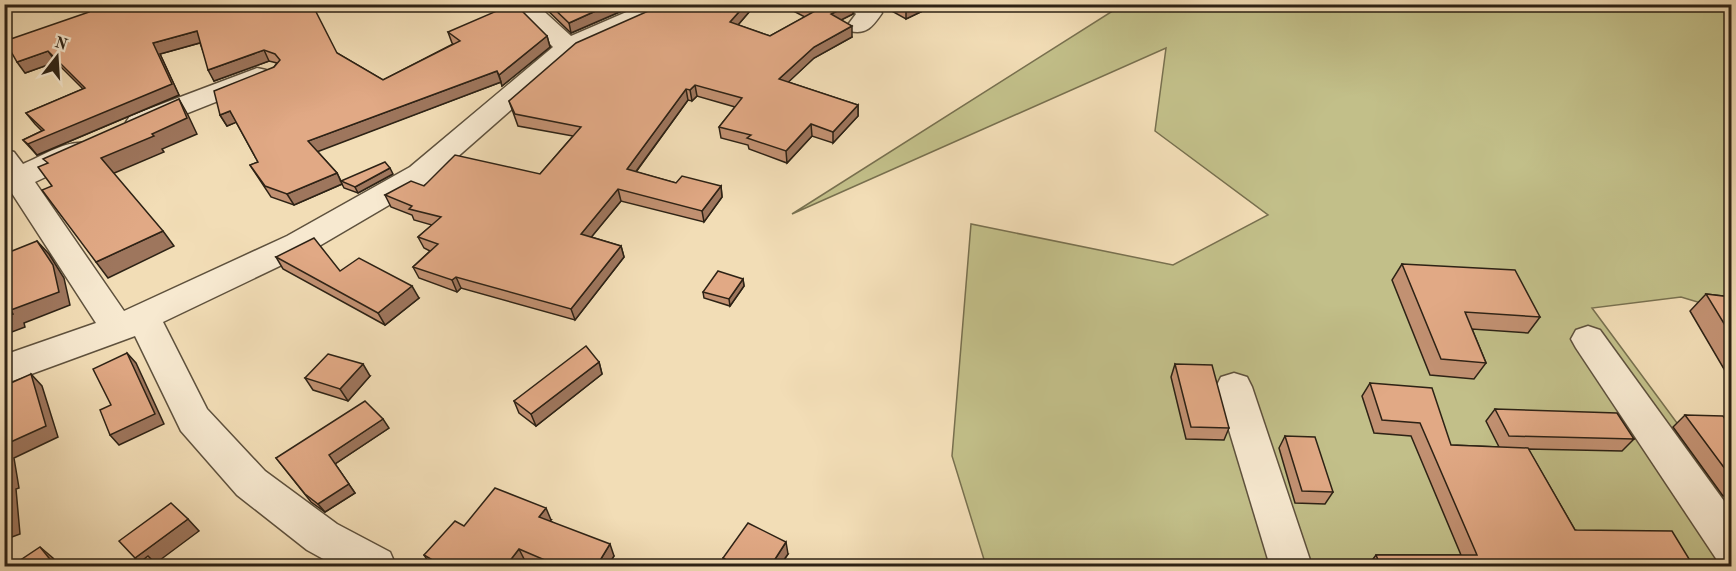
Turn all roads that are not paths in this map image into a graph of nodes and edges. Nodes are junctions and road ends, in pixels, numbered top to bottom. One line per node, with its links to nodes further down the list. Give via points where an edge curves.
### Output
1 (521, 4): 3 (street)
2 (666, 4): 3 (street)
3 (568, 47): 6 (street, via 420,174 298,244)
4 (270, 71): 5 (street, via 107,137)
5 (11, 168): 6 (street)
6 (130, 322): 8 (street); 11 (street, via 194,420 251,483 322,537)
7 (1588, 339): 10 (street)
8 (4, 370)
9 (1234, 387): 12 (street)
10 (1731, 547)
11 (375, 567)
12 (1291, 567)

